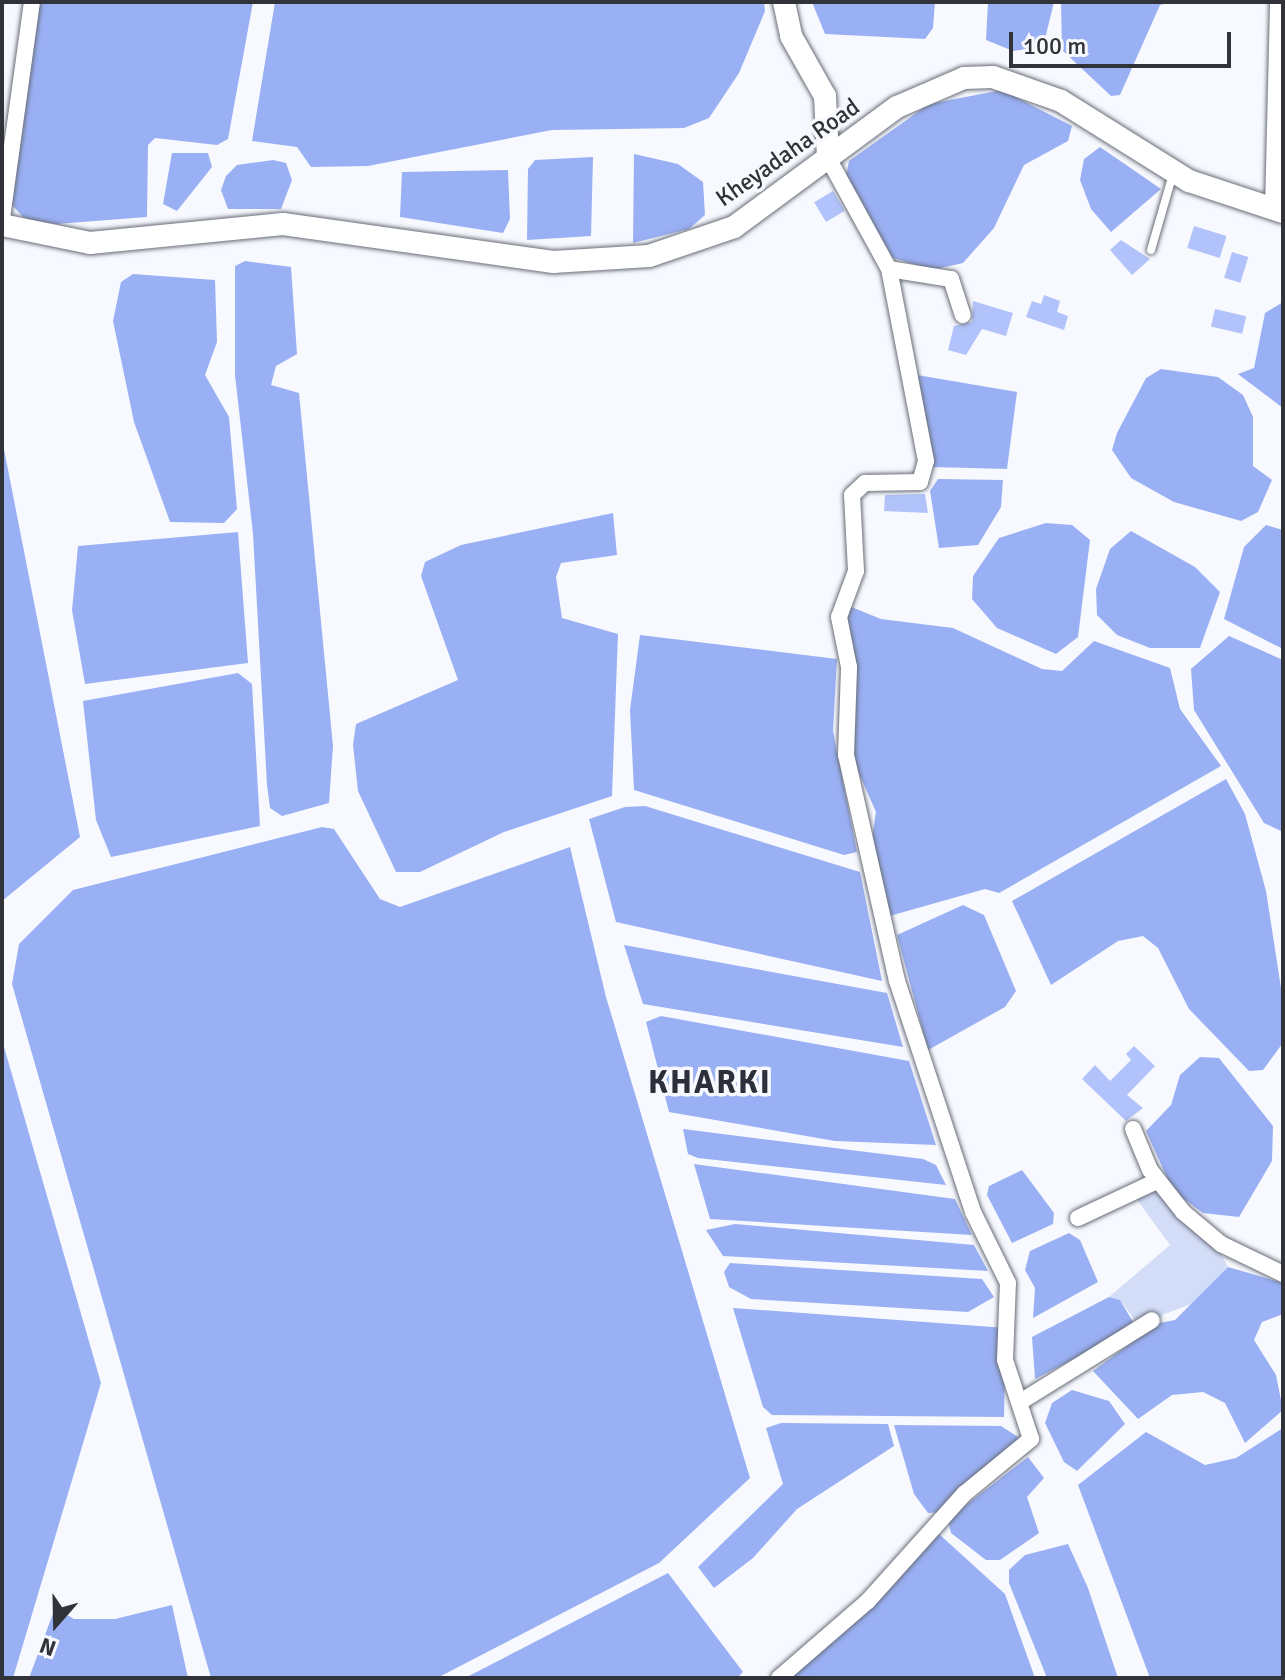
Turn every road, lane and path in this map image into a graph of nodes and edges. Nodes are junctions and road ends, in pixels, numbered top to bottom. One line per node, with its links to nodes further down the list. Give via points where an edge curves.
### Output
1 (32, 2): 7 (street)
2 (784, 2): 4 (main road, via 791,36 825,96)
3 (1278, 2): 6 (street)
4 (828, 158): 5 (main road, Kheyadaha Road, via 930,90 993,77 1061,101); 8 (main road, Kheyadaha Road, via 734,227 649,256 599,261 553,262 283,224 90,243); 10 (street)
5 (1173, 173): 6 (main road, Kheyadaha Road); 9 (lane)
6 (1278, 211)
7 (2, 218)
8 (2, 225)
9 (1151, 250)
10 (889, 269): 11 (street, via 951,279); 17 (street, via 927,471 920,482 865,483 852,495 856,571 839,617 849,667 844,739 897,981 973,1212 1008,1283 1005,1360)
11 (963, 315)
12 (1133, 1129): 13 (street)
13 (1157, 1181): 14 (street); 15 (street, via 1221,1244)
14 (1078, 1218)
15 (1283, 1274)
16 (1152, 1320): 17 (street)
17 (1020, 1402): 18 (street, via 1029,1447 964,1494 868,1601)
18 (779, 1678)

